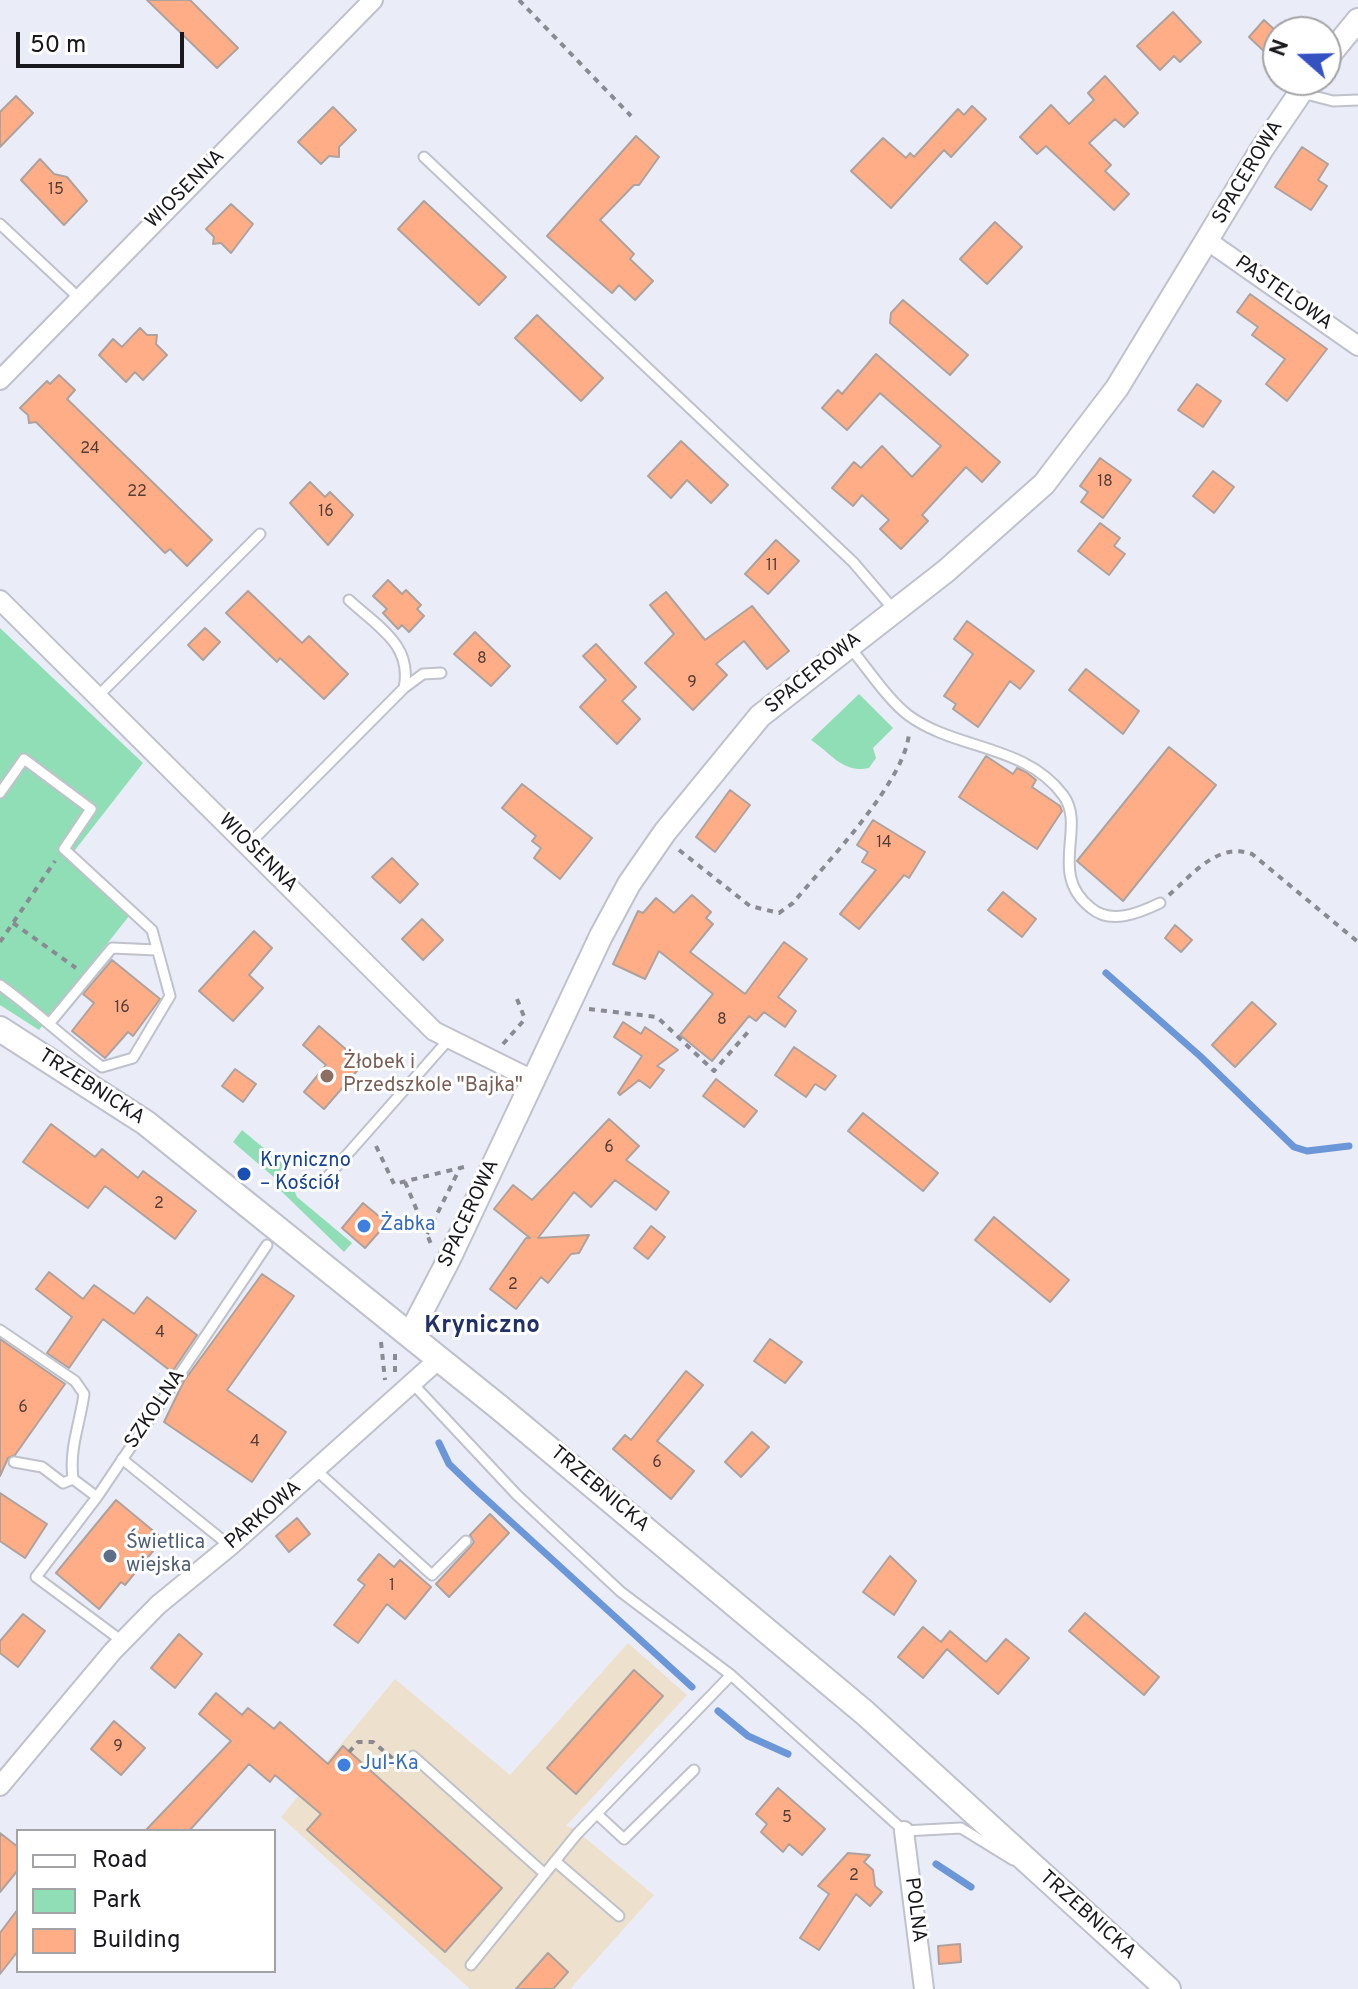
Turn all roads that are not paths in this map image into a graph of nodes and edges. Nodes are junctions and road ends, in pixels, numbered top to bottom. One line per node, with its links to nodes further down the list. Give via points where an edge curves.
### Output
1 (373, 0): 10 (street, WIOSENNA)
2 (1358, 20): 3 (street)
3 (1342, 40)
4 (1298, 96): 9 (street, SPACEROWA)
5 (1323, 96): 6 (lane)
6 (1358, 100)
7 (424, 157): 16 (lane, via 853,562)
8 (0, 224): 10 (lane)
9 (1208, 241): 11 (street, PASTELOWA); 16 (street, SPACEROWA, via 1117,388 1044,484)
10 (79, 298): 12 (street, WIOSENNA)
11 (1358, 346)
12 (0, 380)
13 (260, 534): 20 (lane)
14 (0, 600): 20 (street, WIOSENNA)
15 (349, 600): 19 (lane, via 401,648 408,670)
16 (895, 611): 17 (street, SPACEROWA)
17 (848, 645): 23 (lane, via 906,714 948,736 1011,755 1064,796 1069,879 1077,897 1095,912 1114,917); 29 (street, SPACEROWA, via 760,716 662,835 629,884)
18 (441, 673): 19 (lane, via 423,674)
19 (404, 688): 22 (lane)
20 (97, 697): 22 (street, WIOSENNA)
21 (0, 793): 24 (lane, via 24,759 91,809 64,849 135,911 152,930)
22 (248, 845): 28 (street, WIOSENNA, via 434,1031)
23 (1160, 903)
24 (156, 950): 26 (lane, via 112,948); 26 (lane, via 170,996 133,1058 102,1067)
25 (0, 985): 26 (lane)
26 (49, 1024)
27 (0, 1029): 33 (main road, TRZEBNICKA, via 146,1123)
28 (450, 1038): 29 (street, WIOSENNA); 30 (lane)
29 (535, 1081): 33 (street, SPACEROWA)
30 (322, 1183)
31 (267, 1245): 36 (lane, SZKOLNA)
32 (0, 1330): 39 (lane, via 75,1381 84,1394 70,1449)
33 (410, 1334): 34 (main road, TRZEBNICKA)
34 (439, 1359): 35 (street, PARKOWA); 51 (main road, TRZEBNICKA, via 865,1713)
35 (413, 1384): 38 (street, PARKOWA); 44 (lane, via 517,1495 621,1592)
36 (122, 1459): 40 (lane); 42 (lane, SZKOLNA)
37 (14, 1462): 39 (lane, via 42,1467 63,1483)
38 (316, 1470): 41 (lane, via 432,1575); 42 (street, PARKOWA)
39 (73, 1479): 40 (lane)
40 (97, 1497): 43 (lane, via 36,1577)
41 (466, 1541)
42 (230, 1546): 43 (street, PARKOWA)
43 (122, 1641): 47 (street, PARKOWA)
44 (731, 1675): 48 (lane); 49 (lane)
45 (413, 1756): 52 (lane)
46 (694, 1770): 48 (lane, via 624,1839)
47 (0, 1786)
48 (597, 1814): 50 (lane)
49 (904, 1831): 51 (lane, via 961,1828); 55 (street, POLNA)
50 (555, 1861): 52 (lane); 53 (lane)
51 (1038, 1871): 56 (main road, TRZEBNICKA)
52 (545, 1874): 54 (lane)
53 (619, 1916)
54 (471, 1965)
55 (924, 1989)
56 (1168, 1989)

